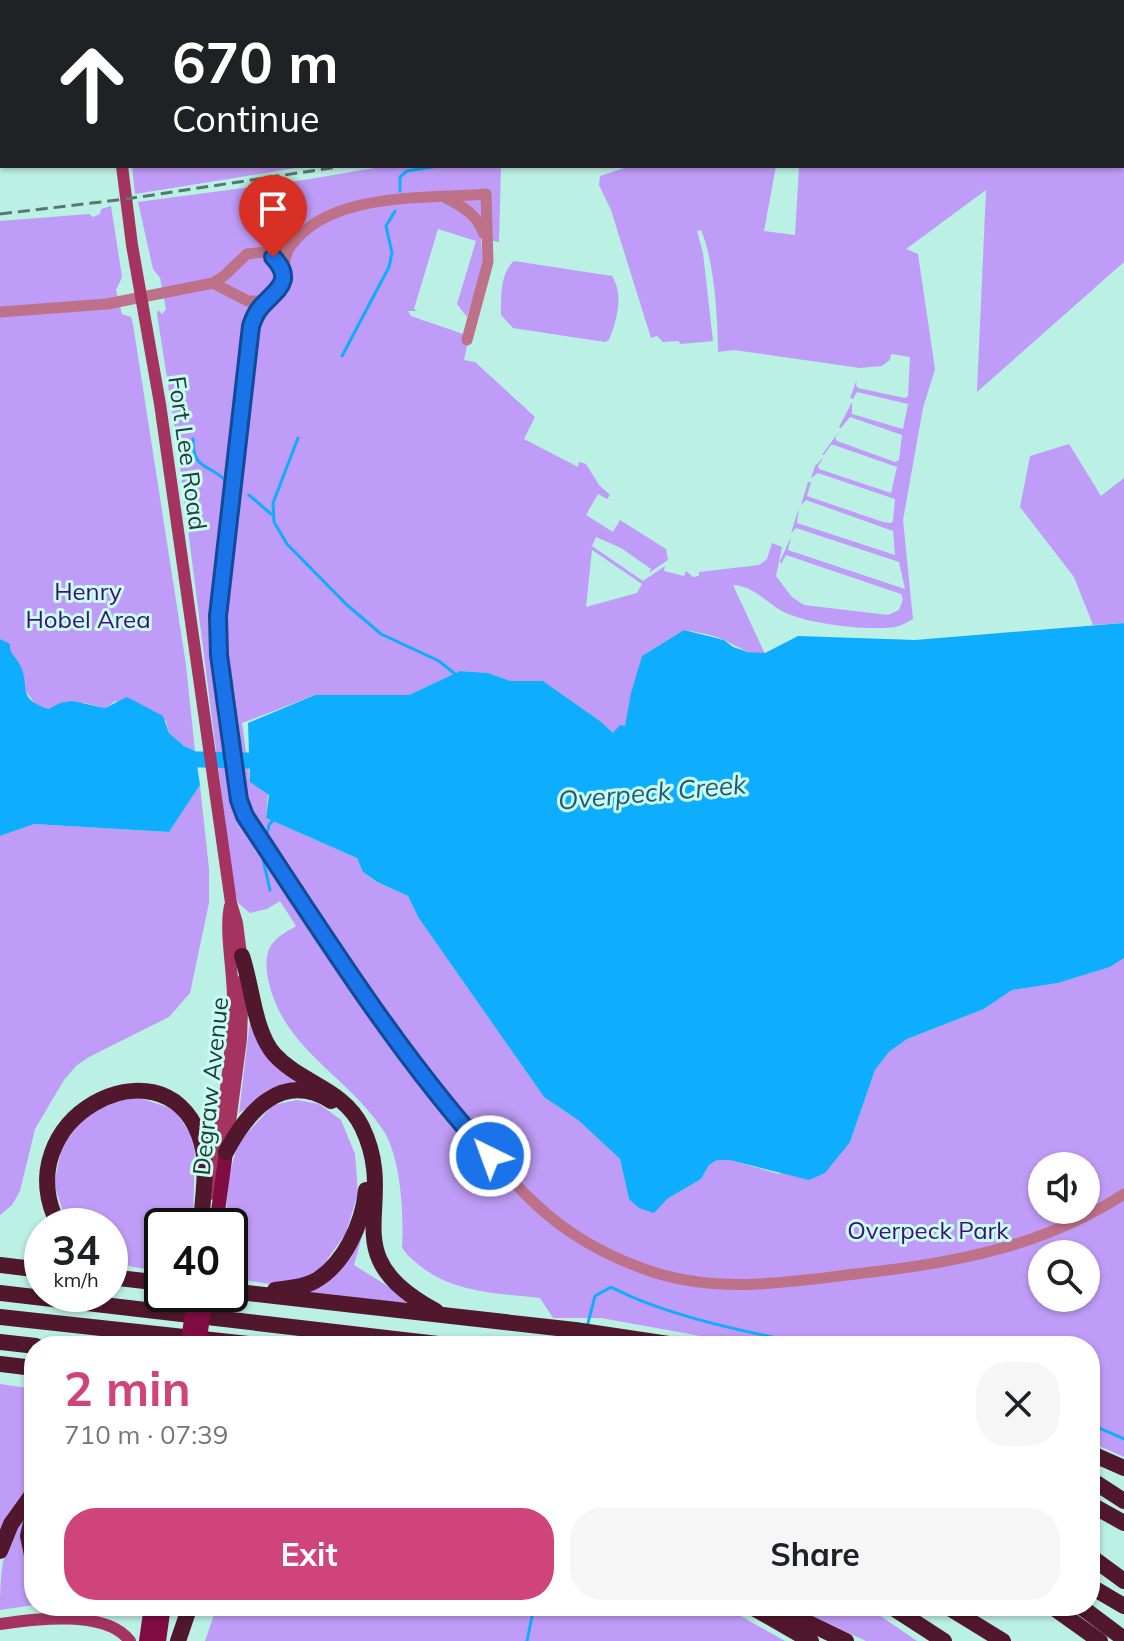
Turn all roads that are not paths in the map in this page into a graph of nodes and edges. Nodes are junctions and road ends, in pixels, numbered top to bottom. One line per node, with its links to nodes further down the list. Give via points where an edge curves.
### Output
1 (122, 168): 9 (main road, Fort Lee Road)
2 (446, 198): 3 (street, via 343,208); 4 (street, via 480,222); 4 (street, via 486,194)
3 (291, 245): 5 (street); 7 (street)
4 (488, 245): 14 (street)
5 (260, 252): 6 (street); 7 (street, via 273,257)
6 (235, 264): 8 (street); 10 (street, via 231,279)
7 (282, 273): 11 (street, via 280,288)
8 (213, 283): 9 (street); 10 (street)
9 (142, 296): 12 (street); 15 (main road, Fort Lee Road)
10 (240, 296): 11 (street, via 255,303); 13 (street)
11 (268, 301): 13 (street)
12 (0, 312)
13 (251, 326): 19 (street, via 218,616 238,794 248,821 396,1041 463,1126 547,1214 614,1257 682,1279 770,1285 964,1259 1074,1222)
14 (467, 340)
15 (209, 747): 16 (main road, Degraw Avenue)
16 (231, 903): 17 (main road, Degraw Avenue); 22 (main road, Degraw Avenue, via 233,1022)
17 (242, 956): 18 (main road, Degraw Avenue, via 241,1039); 31 (highway, via 270,1049 344,1101 364,1131 374,1170 374,1244 384,1271 402,1291)
18 (226, 1152): 23 (main road, Degraw Avenue); 28 (highway, via 246,1118 262,1104 282,1093 306,1091 327,1098 343,1112 365,1163 363,1209 335,1263 307,1285)
19 (1124, 1194)
20 (52, 1208): 21 (highway, via 49,1165 60,1135 92,1103 136,1091 175,1103 199,1133)
21 (203, 1208)
22 (206, 1208)
23 (218, 1208)
24 (0, 1265): 25 (highway)
25 (24, 1268)
26 (0, 1293): 36 (highway)
27 (248, 1293): 28 (highway)
28 (254, 1294): 31 (highway)
29 (192, 1312): 34 (main road, bridge)
30 (204, 1312): 35 (main road, bridge)
31 (445, 1315): 37 (highway)
32 (0, 1317): 33 (highway)
33 (174, 1336)
34 (189, 1336)
35 (200, 1336)
36 (369, 1336)
37 (617, 1336)
38 (0, 1342): 39 (highway)
39 (24, 1345)
40 (0, 1364): 41 (highway)
41 (24, 1367)
42 (1100, 1457): 43 (highway)
43 (1124, 1468)
44 (1100, 1485): 45 (highway)
45 (1124, 1501)
46 (24, 1506): 49 (highway)
47 (1100, 1510): 48 (highway)
48 (1124, 1523)
49 (0, 1551)
50 (1100, 1563): 51 (highway)
51 (1124, 1581)
52 (1100, 1592): 53 (highway)
53 (1124, 1606)
54 (90, 1616): 65 (main road)
55 (150, 1616): 70 (main road)
56 (163, 1616): 71 (main road)
57 (187, 1616): 72 (highway)
58 (767, 1616): 73 (highway)
59 (794, 1616): 74 (highway)
60 (905, 1616): 75 (highway)
61 (964, 1616): 66 (highway)
62 (966, 1616): 66 (highway)
63 (1065, 1616): 77 (highway)
64 (1093, 1616): 68 (highway)
65 (84, 1619): 67 (main road); 69 (main road, via 116,1629)
66 (971, 1620): 76 (highway)
67 (0, 1624)
68 (1124, 1639)
69 (130, 1641)
70 (146, 1641)
71 (159, 1641)
72 (178, 1641)
73 (811, 1641)
74 (846, 1641)
75 (944, 1641)
76 (1003, 1641)
77 (1100, 1641)

